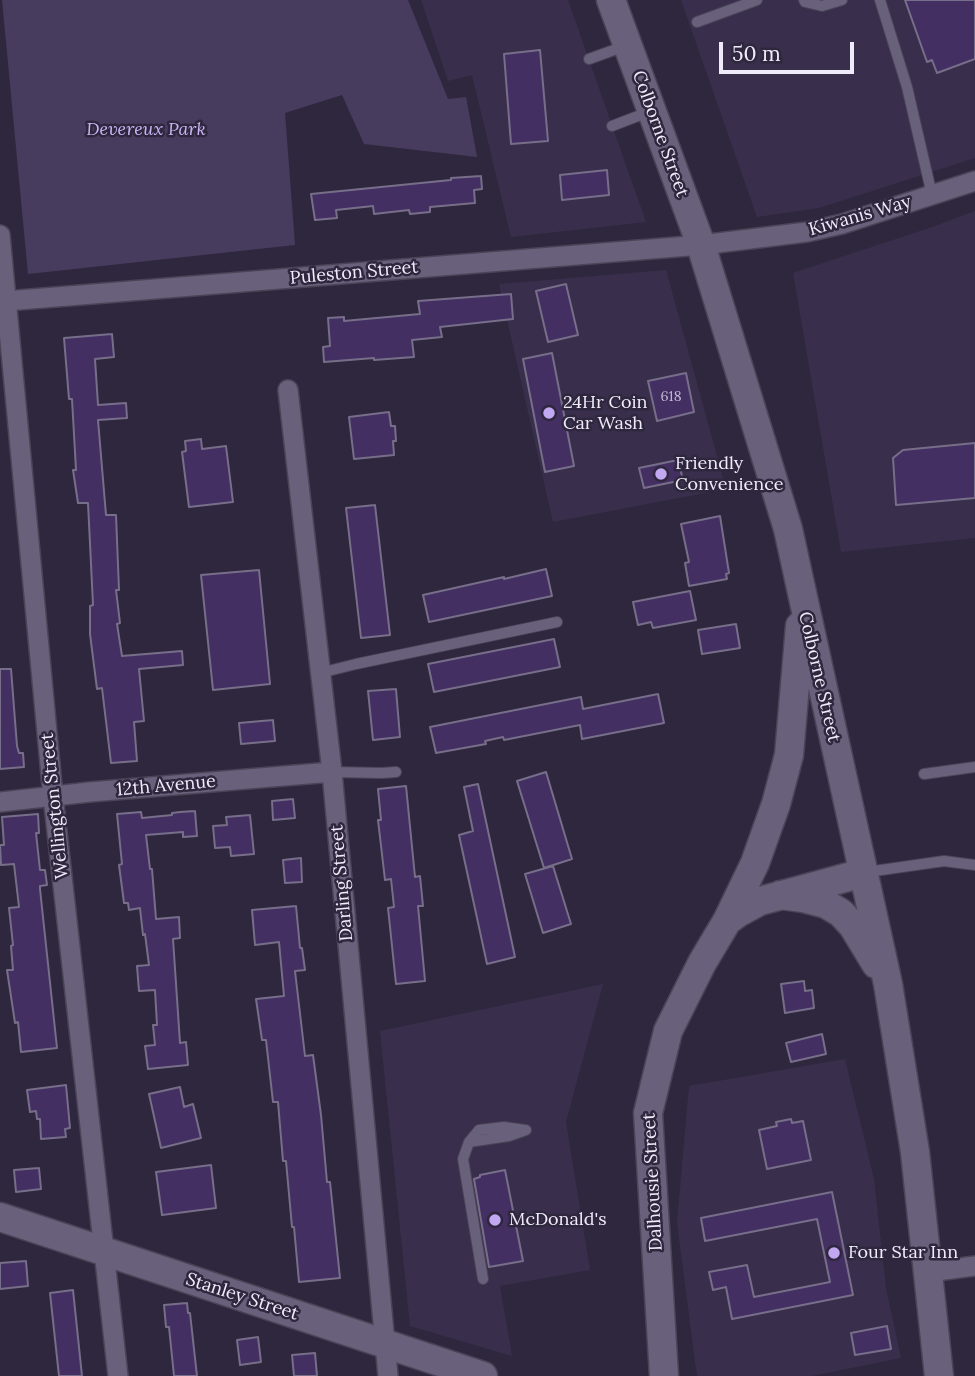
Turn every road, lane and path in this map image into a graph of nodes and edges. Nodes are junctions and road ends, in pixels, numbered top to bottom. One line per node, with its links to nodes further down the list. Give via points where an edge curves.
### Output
1 (611, 0): 7 (main road, Colborne Street)
2 (757, 0): 6 (lane)
3 (804, 0): 4 (lane, via 822,6)
4 (842, 0)
5 (880, 0): 12 (lane, via 907,87)
6 (697, 22)
7 (628, 45): 8 (lane); 9 (main road, Colborne Street)
8 (589, 59)
9 (652, 111): 10 (lane); 14 (main road, Colborne Street)
10 (612, 125)
11 (975, 181): 12 (street, Kiwanis Way)
12 (932, 195): 14 (street, Kiwanis Way, via 807,232)
13 (0, 235): 15 (street, Wellington Street)
14 (701, 245): 15 (street, Puleston Street); 17 (main road, Colborne Street, via 788,529)
15 (6, 302): 24 (street, Wellington Street)
16 (288, 390): 19 (street, Darling Street)
17 (802, 598): 27 (main road, Colborne Street); 29 (main road, Dalhousie Street, via 789,755 755,863)
18 (557, 622): 19 (lane)
19 (320, 673): 21 (street, Darling Street)
20 (975, 767): 23 (lane)
21 (332, 772): 22 (lane); 24 (street, 12th Avenue); 37 (street, Darling Street)
22 (397, 772)
23 (924, 774)
24 (53, 796): 25 (street, 12th Avenue); 33 (street, Wellington Street)
25 (0, 802)
26 (975, 865): 27 (lane, via 944,861)
27 (863, 873): 28 (main road); 30 (main road, Colborne Street)
28 (780, 895): 29 (main road); 30 (main road, via 826,904 841,913)
29 (727, 921): 41 (main road, Dalhousie Street, via 668,1031 648,1113)
30 (888, 984): 35 (main road, Colborne Street)
31 (526, 1130): 36 (lane, via 469,1142 463,1159)
32 (0, 1217): 33 (main road, Stanley Street)
33 (103, 1252): 37 (main road, Stanley Street); 38 (street, Wellington Street)
34 (975, 1266): 35 (street)
35 (929, 1272): 42 (main road, Colborne Street)
36 (483, 1279)
37 (385, 1343): 39 (street, Darling Street); 40 (main road, Stanley Street)
38 (118, 1376)
39 (388, 1376)
40 (483, 1376)
41 (664, 1376)
42 (939, 1376)

